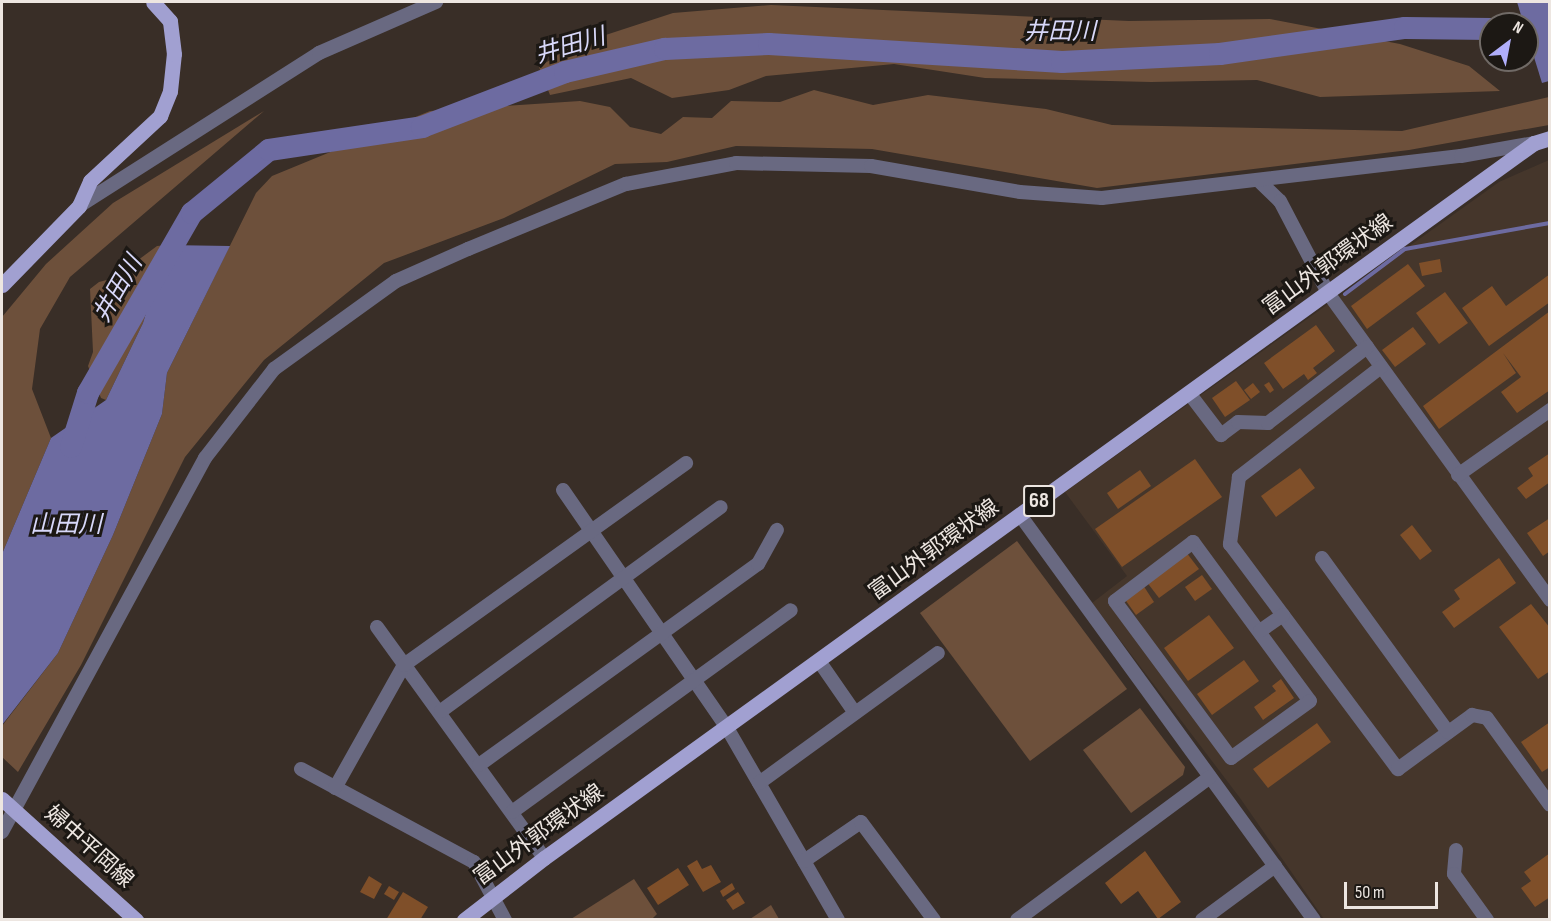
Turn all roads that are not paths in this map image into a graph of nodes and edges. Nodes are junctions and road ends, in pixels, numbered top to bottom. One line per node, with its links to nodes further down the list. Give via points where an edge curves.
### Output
1 (153, 2): 6 (main road, via 170,21 174,54 170,91 160,116 90,181)
2 (429, 3): 6 (street, via 319,53)
3 (1550, 138): 4 (main road, 富山外郭環状線 / 68)
4 (1534, 143): 5 (street); 8 (main road, 富山外郭環状線 / 68)
5 (1258, 180): 8 (street, via 1280,201); 41 (street, via 1102,198 1020,192 871,166 736,163 626,184 396,281 274,369 205,458)
6 (80, 206): 7 (main road)
7 (2, 285)
8 (1328, 293): 9 (street); 11 (main road, 富山外郭環状線 / 68)
9 (1367, 347): 10 (street); 11 (street, via 1268,423 1238,422 1221,435)
10 (1381, 368): 14 (street); 24 (street, via 1239,477 1230,544)
11 (1189, 393): 17 (main road, 富山外郭環状線 / 68)
12 (1550, 410): 14 (street)
13 (686, 463): 19 (street)
14 (1458, 475): 22 (street)
15 (563, 490): 19 (street)
16 (721, 507): 21 (street)
17 (1020, 515): 29 (main road, 富山外郭環状線 / 68); 38 (street)
18 (777, 530): 27 (street, via 758,564)
19 (592, 532): 21 (street); 30 (street)
20 (1322, 558): 35 (street)
21 (625, 578): 27 (street); 32 (street)
22 (1550, 600)
23 (791, 610): 31 (street)
24 (1283, 615): 26 (street); 35 (street, via 1398,769)
25 (377, 627): 30 (street)
26 (1260, 631): 26 (street, via 1193,542 1115,601 1231,758 1310,701)
27 (662, 632): 31 (street); 36 (street)
28 (938, 652): 33 (street)
29 (819, 661): 33 (street); 34 (main road, 富山外郭環状線 / 68)
30 (404, 665): 32 (street); 40 (street)
31 (694, 680): 34 (street); 43 (street)
32 (441, 711): 36 (street)
33 (855, 713): 39 (street)
34 (726, 726): 39 (street); 46 (main road, 富山外郭環状線 / 68)
35 (1448, 732): 42 (street, via 1472,715 1487,718)
36 (479, 765): 43 (street)
37 (301, 769): 40 (street)
38 (1210, 777): 48 (street); 55 (street)
39 (759, 783): 47 (street)
40 (334, 788): 49 (street, via 474,862)
41 (7, 804): 44 (street); 50 (main road, 婦中平岡線)
42 (1550, 805)
43 (512, 812): 46 (street)
44 (2, 832)
45 (1456, 850): 58 (street, via 1454,874)
46 (544, 858): 49 (main road, 富山外郭環状線 / 68)
47 (804, 861): 53 (street); 54 (street, via 861,822)
48 (1275, 866): 56 (street); 57 (street)
49 (492, 897): 51 (main road, 富山外郭環状線 / 68); 52 (street)
50 (135, 920)
51 (464, 920)
52 (505, 920)
53 (838, 920)
54 (934, 920)
55 (1017, 920)
56 (1202, 920)
57 (1314, 920)
58 (1487, 920)

